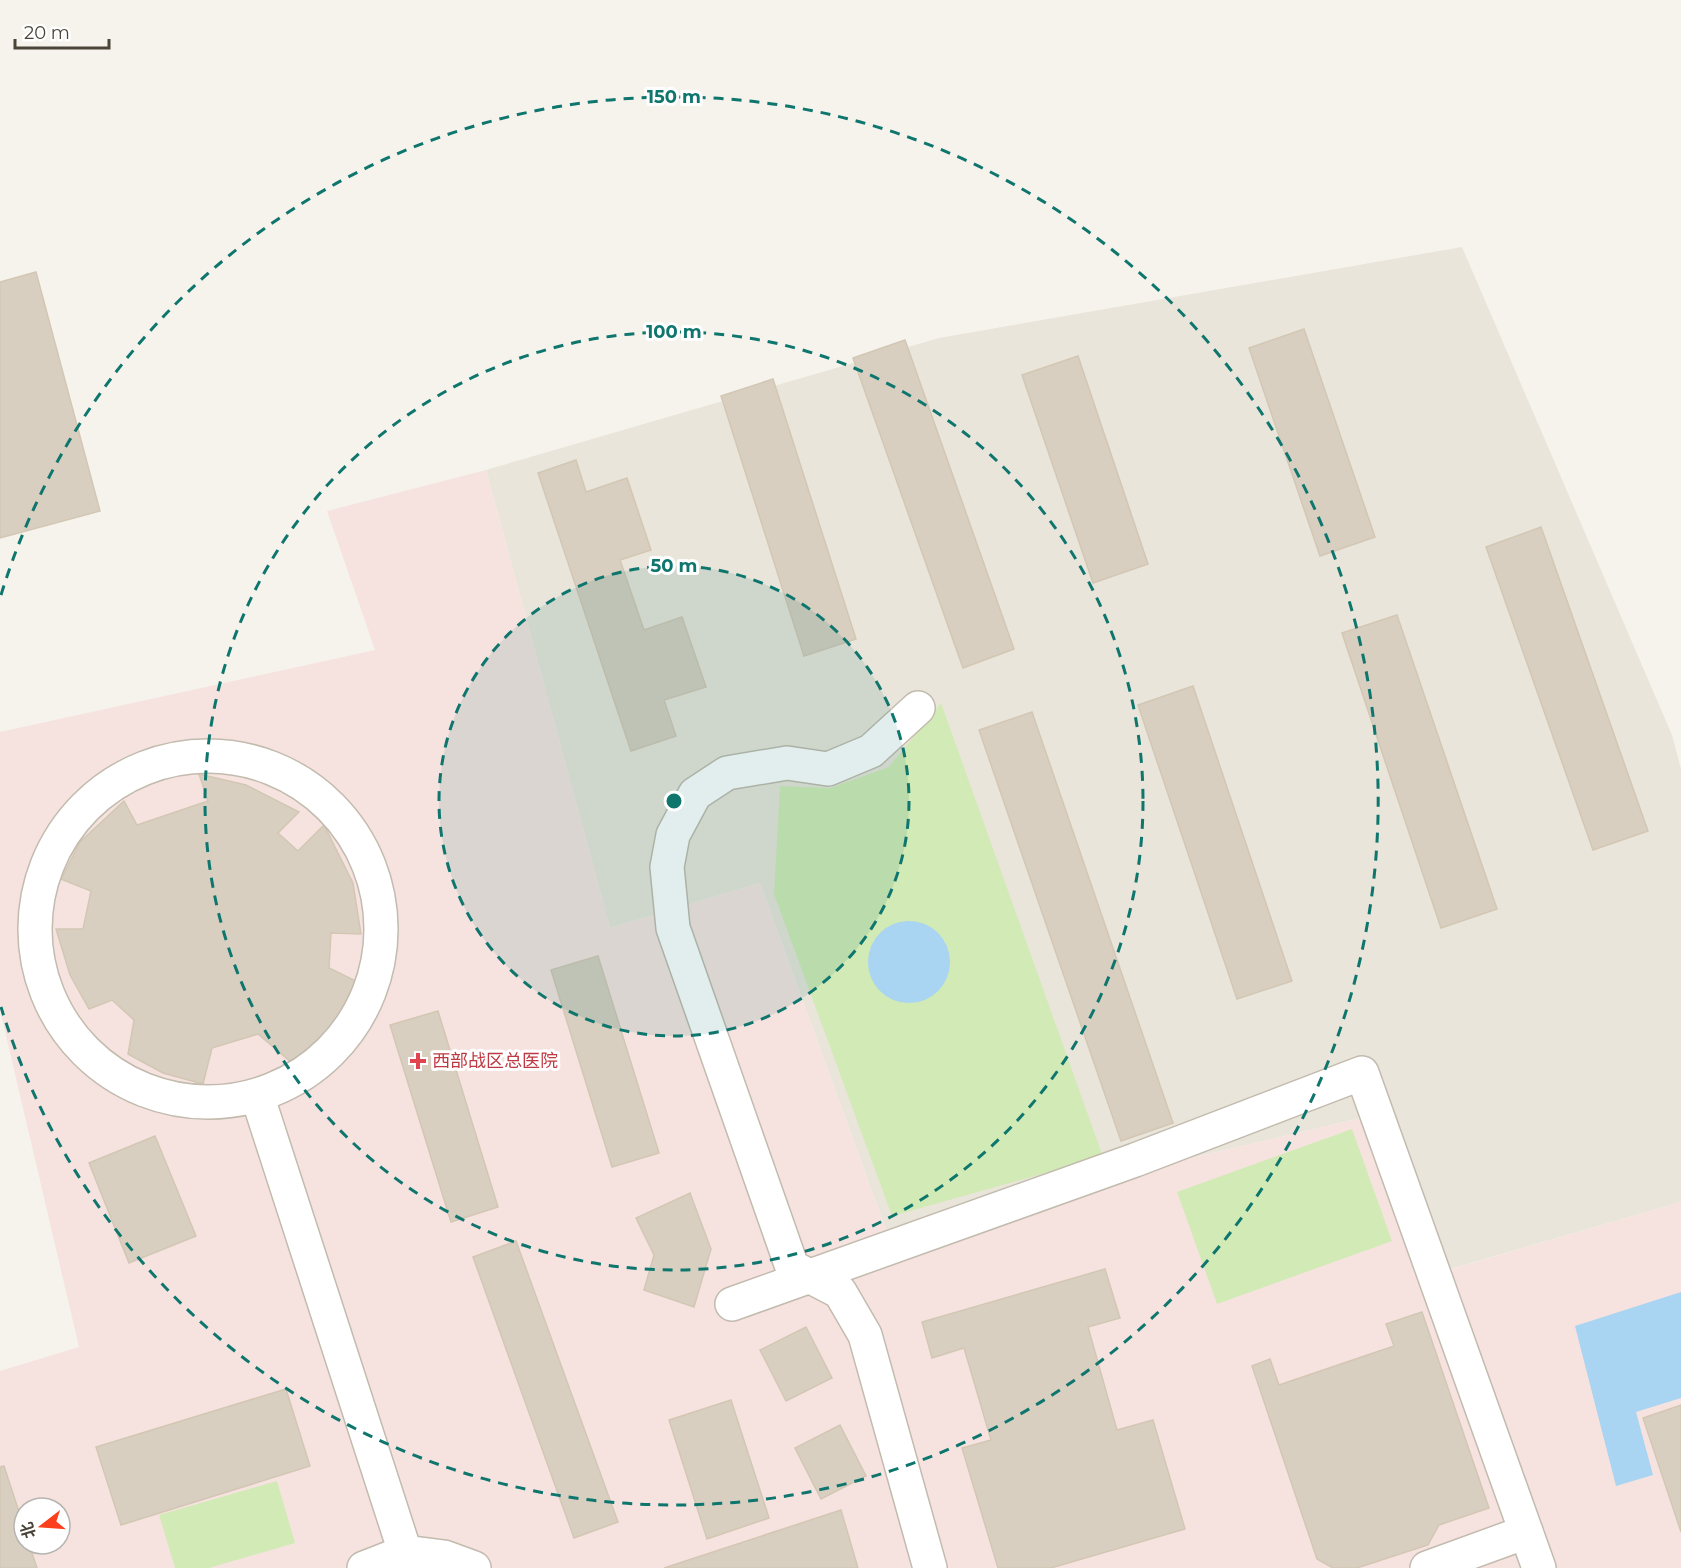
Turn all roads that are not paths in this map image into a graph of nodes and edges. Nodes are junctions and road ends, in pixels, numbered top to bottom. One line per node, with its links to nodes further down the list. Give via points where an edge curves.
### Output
1 (918, 708): 3 (lane, via 871,752 828,769 787,763 727,773 695,794 673,835 667,867 673,928 792,1267)
2 (258, 1098): 2 (lane, via 201,1105 146,1093 97,1064 59,1021 38,968 34,911 49,856 81,808 127,774 181,756 239,757 294,777 339,814 370,863 382,920 376,978 351,1031 310,1072); 6 (lane)
3 (809, 1276): 4 (lane); 5 (lane, via 1135,1160 1362,1073); 9 (lane, via 840,1292 865,1335)
4 (732, 1304)
5 (1526, 1532): 10 (lane); 11 (lane)
6 (405, 1552): 7 (lane); 8 (lane, via 444,1557)
7 (364, 1568)
8 (474, 1568)
9 (930, 1568)
10 (1427, 1568)
11 (1539, 1568)

